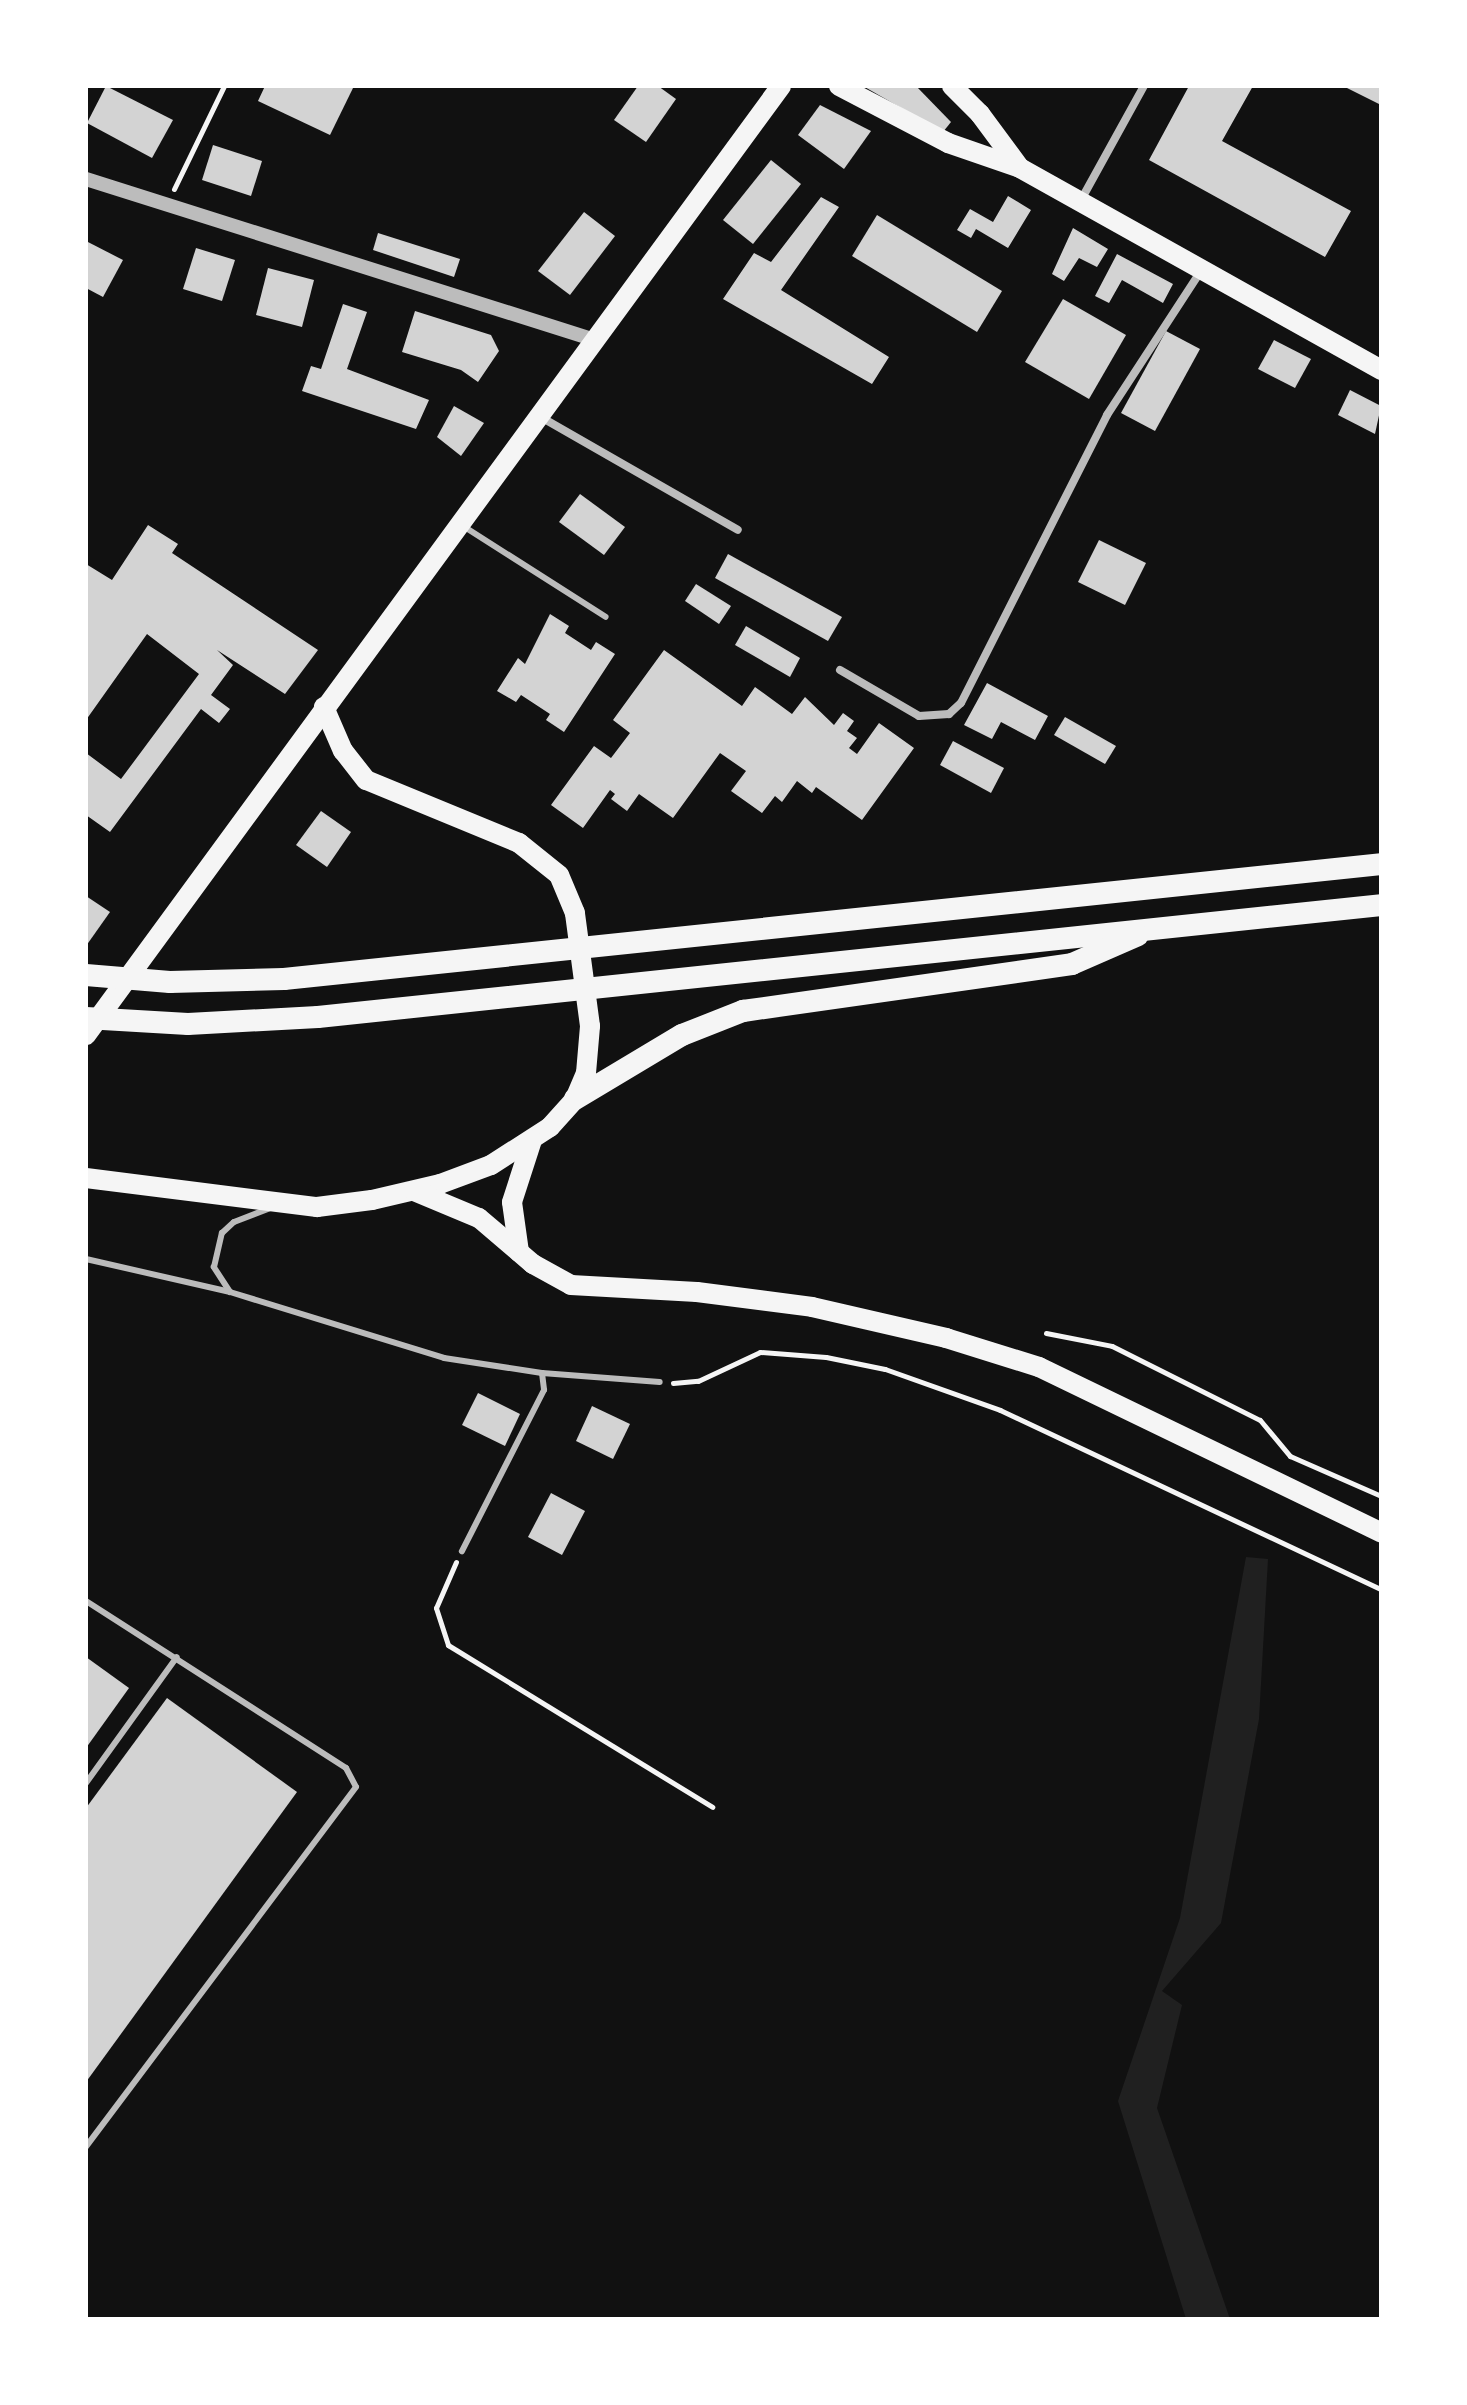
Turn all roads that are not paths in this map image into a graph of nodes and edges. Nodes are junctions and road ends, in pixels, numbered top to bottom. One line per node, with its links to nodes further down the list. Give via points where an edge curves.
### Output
1 (781, 86): 9 (main road)
2 (839, 86): 5 (main road, via 948,143)
3 (952, 86): 5 (main road)
4 (1144, 86): 7 (street)
5 (1020, 168): 7 (main road)
6 (86, 179): 9 (street)
7 (1079, 205): 8 (main road)
8 (1201, 270): 10 (main road); 15 (street, via 1107,415 961,703 949,714 919,716)
9 (592, 339): 11 (main road)
10 (1381, 370)
11 (539, 416): 12 (main road); 13 (street)
12 (460, 524): 14 (lane); 16 (main road)
13 (738, 530)
14 (606, 617)
15 (840, 670)
16 (324, 707): 21 (main road); 22 (main road, via 343,751 366,780 519,843 559,875 575,913 590,1026 586,1073)
17 (1381, 864): 20 (highway, via 284,979 170,982)
18 (1381, 905): 19 (highway)
19 (1157, 926): 21 (highway, via 318,1017); 22 (highway, via 1072,964 743,1011 682,1035)
20 (86, 975)
21 (87, 1028)
22 (575, 1099): 23 (main road)
23 (532, 1140): 25 (main road, via 463,1177); 27 (main road, via 512,1202)
24 (86, 1178): 26 (main road)
25 (414, 1191): 26 (main road, via 317,1207); 27 (main road, via 479,1218)
26 (284, 1203): 29 (lane, via 234,1222 222,1233 214,1267)
27 (519, 1252): 32 (main road, via 571,1285 710,1293 812,1307 1015,1360 1087,1387)
28 (86, 1259): 29 (lane)
29 (230, 1292): 30 (lane, via 444,1358)
30 (542, 1373): 31 (lane); 33 (lane, via 544,1390)
31 (660, 1382)
32 (1381, 1532)
33 (462, 1551)
34 (86, 1601): 35 (lane)
35 (177, 1657): 36 (lane); 37 (lane, via 346,1768 356,1787)
36 (86, 1783)
37 (87, 2145)

